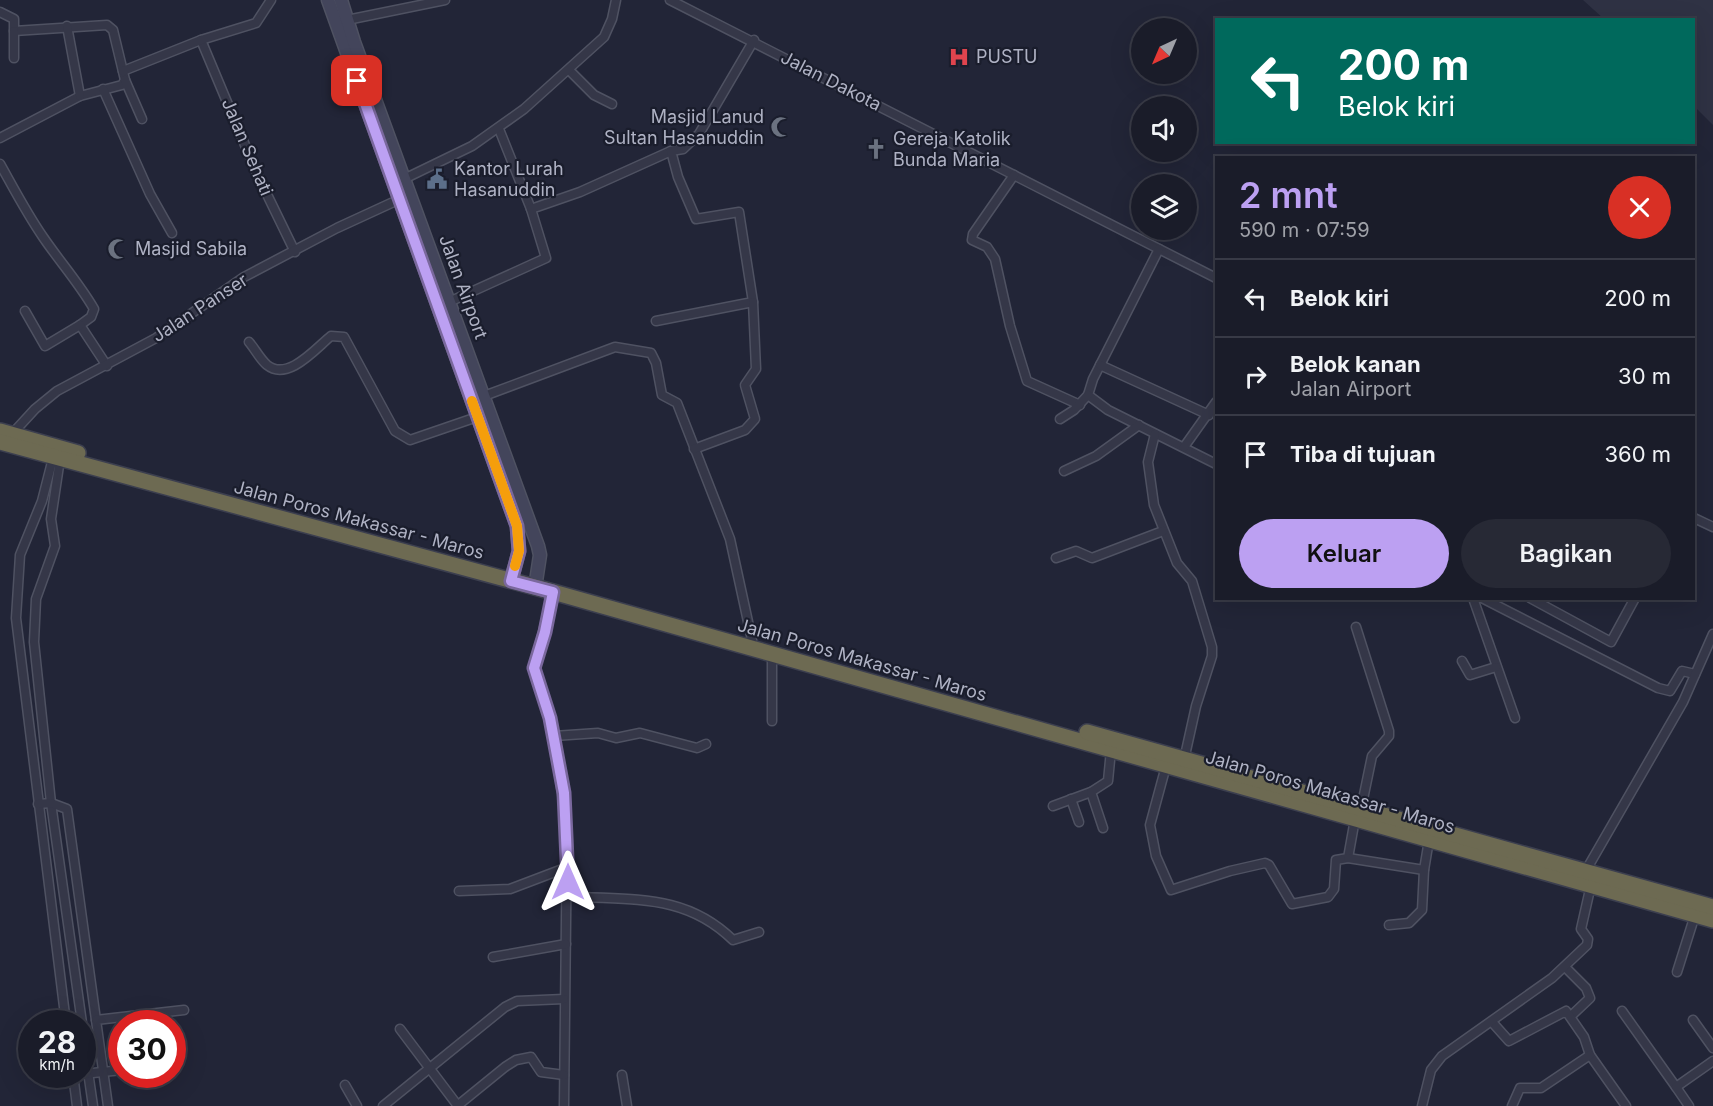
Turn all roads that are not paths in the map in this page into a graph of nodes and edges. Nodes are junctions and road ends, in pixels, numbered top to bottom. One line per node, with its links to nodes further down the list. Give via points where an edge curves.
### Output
1 (271, 0): 11 (street, via 256,23)
2 (327, 0): 13 (street, Jalan Airport)
3 (341, 0): 8 (street, Jalan Airport)
4 (445, 0): 8 (street)
5 (616, 0): 15 (street, via 604,37)
6 (670, 0): 12 (street, Jalan Dakota)
7 (0, 12): 10 (street, via 14,19)
8 (347, 20): 13 (street, Jalan Airport)
9 (67, 26): 10 (street); 16 (street, via 111,27); 18 (street)
10 (14, 31): 14 (street)
11 (201, 40): 16 (street); 32 (street, Jalan Sehati, via 258,176)
12 (753, 40): 23 (street, via 699,134 683,149); 25 (street, Jalan Dakota)
13 (348, 42): 26 (street, Jalan Airport); 27 (street, Jalan Airport)
14 (14, 58)
15 (569, 70): 19 (street, via 594,95); 21 (street)
16 (124, 75): 17 (street, via 122,85); 20 (street)
17 (103, 89): 18 (street); 30 (street, via 150,194)
18 (80, 96): 22 (street)
19 (612, 104)
20 (142, 119)
21 (499, 129): 26 (street); 28 (street)
22 (0, 138)
23 (671, 151): 28 (street, via 580,192); 35 (street, via 696,219 739,212)
24 (0, 164): 38 (street, via 37,227 94,309 91,317)
25 (1014, 176): 31 (street, Jalan Dakota); 45 (street, via 972,240 987,247 995,259 1027,381)
26 (406, 178): 29 (street, Jalan Airport)
27 (400, 199): 29 (street, Jalan Airport); 32 (street, Jalan Panser)
28 (531, 209): 34 (street, via 546,258)
29 (413, 218): 34 (street, Jalan Airport); 47 (street, Jalan Airport)
30 (172, 232)
31 (1159, 249): 33 (street, Jalan Dakota); 40 (street)
32 (295, 252): 41 (street, Jalan Panser, via 244,277 156,338)
33 (1215, 277)
34 (449, 302): 43 (street, Jalan Airport)
35 (753, 302): 37 (street); 53 (street, via 756,369 745,386 755,419 745,430)
36 (25, 311): 38 (street, via 45,346)
37 (656, 321)
38 (80, 325): 41 (street)
39 (249, 342): 47 (street, via 268,365 278,370 288,369 331,336 344,337 395,431 410,440)
40 (1100, 364): 42 (street); 46 (street)
41 (107, 366): 51 (street, Jalan Panser, via 44,400)
42 (1088, 395): 45 (street); 49 (street, via 1097,404)
43 (484, 396): 53 (street, via 615,347 645,351 651,353 656,363 662,395 677,403); 57 (street, Jalan Airport)
44 (1215, 404): 46 (street)
45 (1080, 405): 48 (street)
46 (1209, 415): 52 (street)
47 (477, 417): 57 (street, Jalan Airport)
48 (1060, 419)
49 (1139, 425): 50 (street); 56 (street, via 1096,456)
50 (1155, 434): 52 (street); 60 (street, via 1149,473)
51 (4, 436): 54 (highway, Jalan Poros Makassar - Maros); 62 (highway, Jalan Poros Makassar - Maros)
52 (1184, 447): 55 (street)
53 (694, 449): 71 (street, via 730,539)
54 (56, 458): 62 (highway, Jalan Poros Makassar - Maros); 86 (street, via 51,519 55,546 36,599 34,617); 87 (street, via 20,555 18,575 16,618)
55 (1215, 463)
56 (1064, 471)
57 (509, 488): 62 (street, Jalan Airport, via 519,551); 63 (street, Jalan Airport, via 538,546)
58 (1695, 518): 59 (street)
59 (1713, 527)
60 (1162, 531): 61 (street, via 1092,558 1076,550); 82 (street, via 1177,563 1192,581 1212,647)
61 (1056, 558)
62 (512, 576): 63 (highway, Jalan Poros Makassar - Maros)
63 (536, 583): 64 (highway, Jalan Poros Makassar - Maros); 71 (highway, Jalan Poros Makassar - Maros)
64 (553, 592): 72 (highway, Jalan Poros Makassar - Maros); 78 (street, via 534,668)
65 (1474, 600): 74 (street)
66 (1486, 600): 75 (street, via 1658,688 1670,690 1682,671)
67 (1536, 600): 68 (street, via 1611,642)
68 (1634, 600)
69 (1356, 627): 89 (street, via 1389,731 1372,756)
70 (1713, 634): 75 (street)
71 (752, 640): 81 (highway, Jalan Poros Makassar - Maros)
72 (772, 656): 77 (street); 80 (highway, Jalan Poros Makassar - Maros)
73 (1462, 661): 74 (street, via 1470,675)
74 (1496, 667): 76 (street)
75 (1695, 674): 96 (street)
76 (1515, 718)
77 (772, 721)
78 (554, 736): 79 (street, via 598,734 616,738 636,733 697,748); 94 (street, via 564,793)
79 (706, 744)
80 (1111, 750): 81 (highway, Jalan Poros Makassar - Maros); 84 (street, via 1108,781)
81 (1142, 754): 82 (highway, Jalan Poros Makassar - Maros); 83 (highway, Jalan Poros Makassar - Maros)
82 (1184, 760): 89 (highway, Jalan Poros Makassar - Maros)
83 (1166, 766): 89 (highway, Jalan Poros Makassar - Maros); 93 (street, via 1150,825 1155,853 1171,890 1265,863 1292,904 1333,894 1336,860)
84 (1091, 792): 85 (street); 91 (street)
85 (1071, 799): 88 (street); 90 (street)
86 (51, 803): 87 (street); 100 (street); 113 (street, via 67,809)
87 (38, 804): 101 (street)
88 (1053, 806)
89 (1358, 814): 92 (highway, Jalan Poros Makassar - Maros); 93 (street); 96 (highway, Jalan Poros Makassar - Maros)
90 (1079, 822)
91 (1103, 828)
92 (1429, 840): 95 (street); 96 (highway, Jalan Poros Makassar - Maros)
93 (1348, 858): 95 (street)
94 (568, 867): 97 (street, via 510,889); 98 (street)
95 (1424, 870): 104 (street, via 1424,904 1418,918)
96 (1588, 879): 99 (highway, Jalan Poros Makassar - Maros); 102 (highway, Jalan Poros Makassar - Maros); 108 (street, via 1581,929 1588,942)
97 (459, 891)
98 (567, 896): 105 (street, via 649,899 706,919 733,940); 106 (street)
99 (1713, 907)
100 (67, 912): 101 (street); 112 (street)
101 (51, 913): 111 (street)
102 (1695, 915): 103 (highway, Jalan Poros Makassar - Maros); 109 (street)
103 (1713, 920)
104 (1389, 926)
105 (759, 932)
106 (566, 944): 107 (street); 110 (street)
107 (493, 957)
108 (1565, 967): 115 (street, via 1586,988 1590,998); 119 (street)
109 (1677, 972)
110 (564, 999): 124 (street, via 513,1002); 128 (street)
111 (64, 1010)
112 (80, 1010)
113 (95, 1010)
114 (1622, 1011): 131 (street)
115 (1571, 1016): 119 (street, via 1566,1011 1509,1041); 122 (street)
116 (108, 1019): 117 (street)
117 (96, 1020): 126 (street)
118 (1693, 1020): 121 (street)
119 (1492, 1022): 142 (street, via 1438,1061 1430,1074)
120 (400, 1029): 124 (street)
121 (1713, 1048)
122 (1590, 1055): 143 (street, via 1541,1088 1520,1088); 144 (street)
123 (1713, 1061): 131 (street)
124 (428, 1070): 138 (street); 139 (street)
125 (108, 1071): 126 (street)
126 (102, 1072): 127 (street); 136 (street)
127 (96, 1073)
128 (564, 1075): 139 (street, via 541,1072 531,1057 516,1059); 140 (street)
129 (622, 1075): 141 (street)
130 (345, 1085): 137 (street)
131 (1676, 1087): 145 (street)
132 (79, 1088): 134 (street)
133 (86, 1088): 135 (street)
134 (77, 1106)
135 (93, 1106)
136 (108, 1106)
137 (357, 1106)
138 (383, 1106)
139 (458, 1106)
140 (564, 1106)
141 (627, 1106)
142 (1422, 1106)
143 (1512, 1106)
144 (1626, 1106)
145 (1689, 1106)

